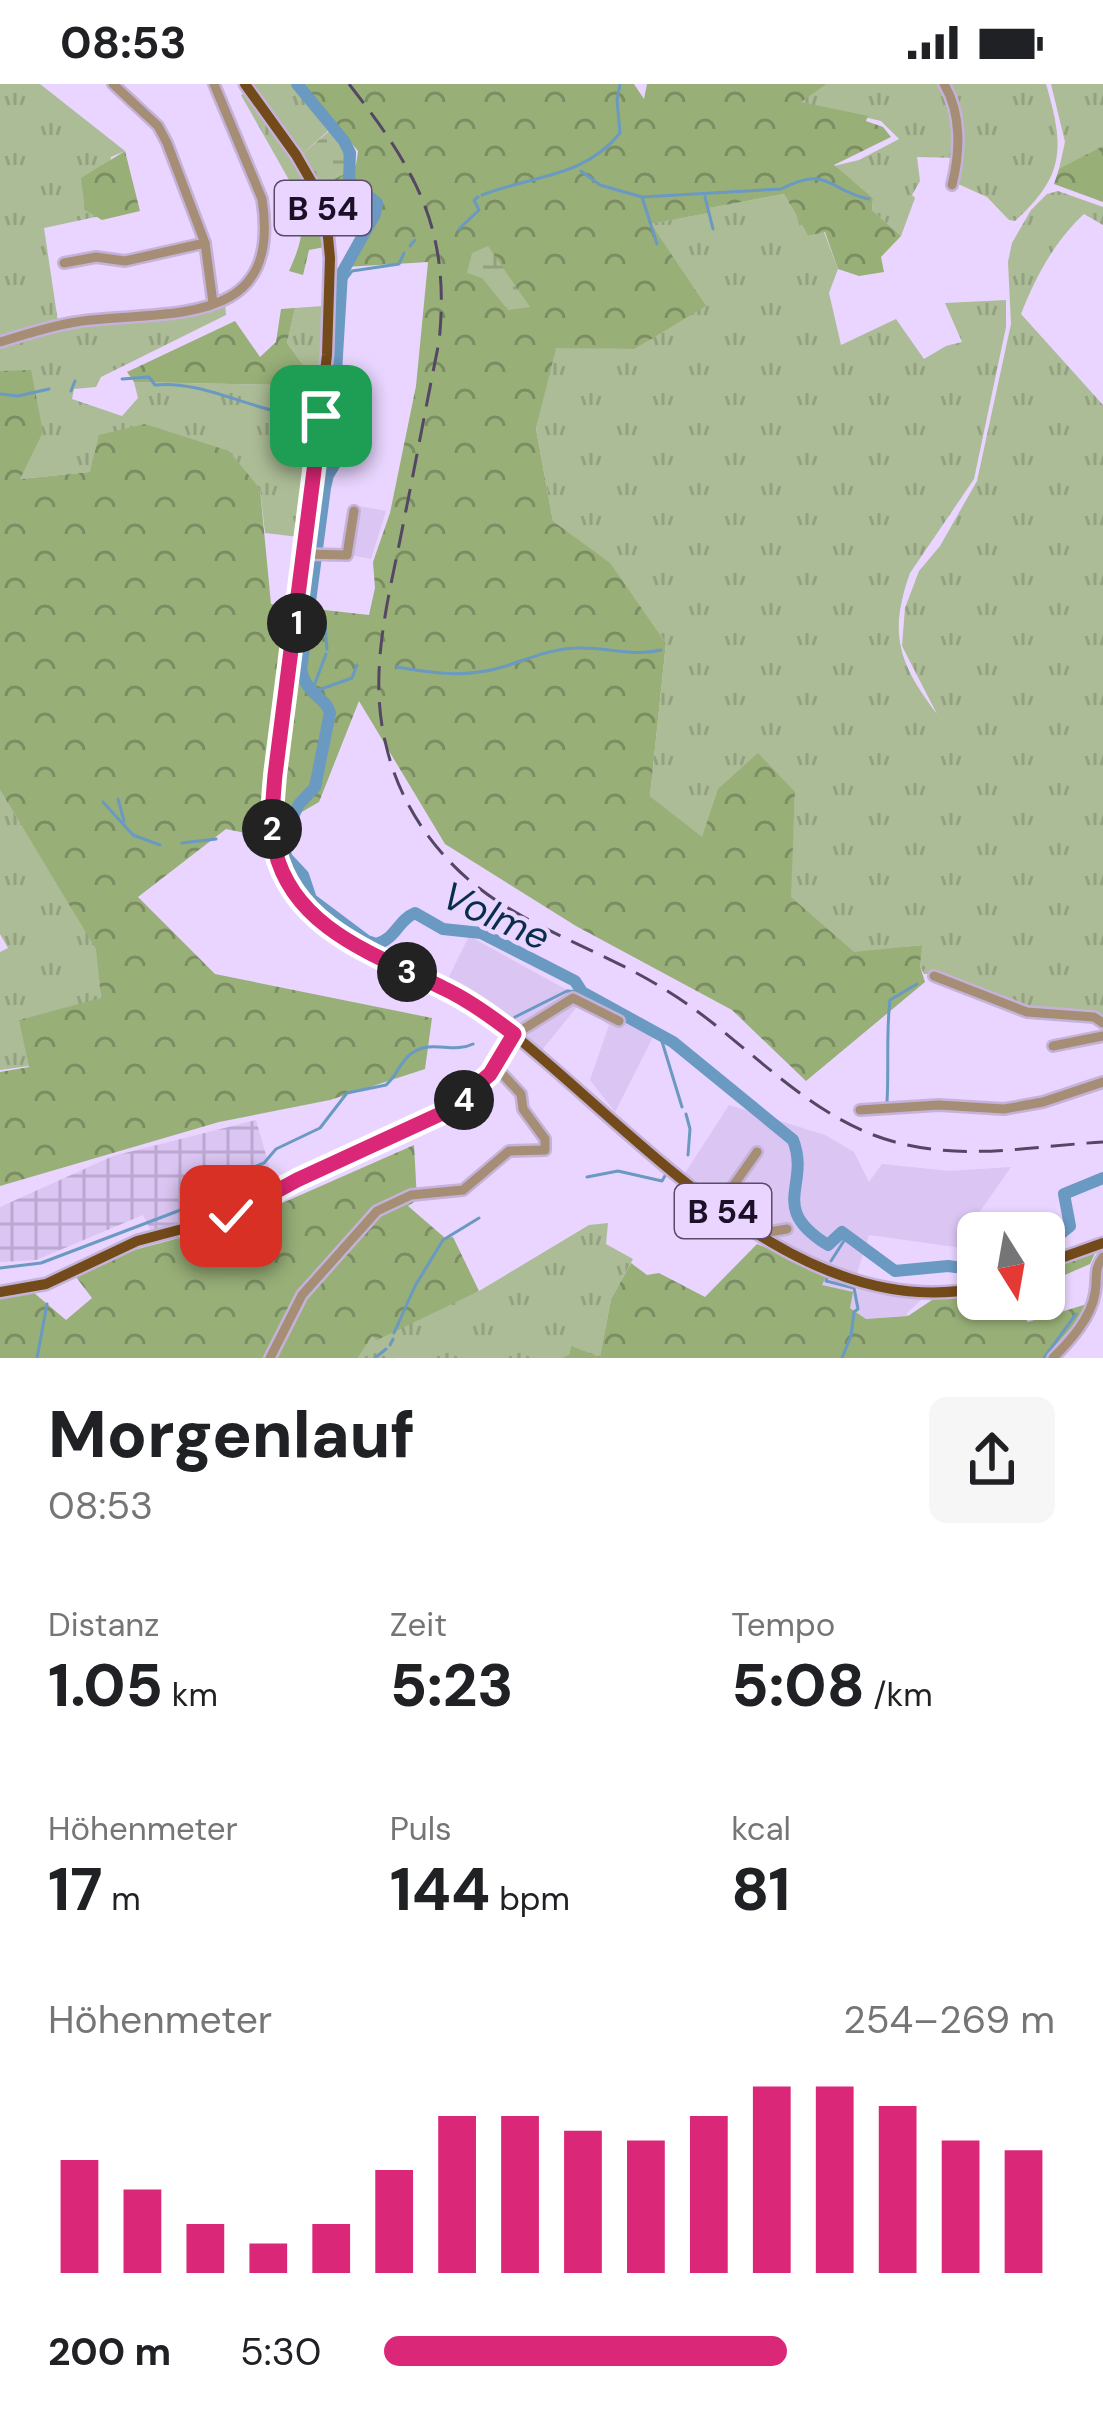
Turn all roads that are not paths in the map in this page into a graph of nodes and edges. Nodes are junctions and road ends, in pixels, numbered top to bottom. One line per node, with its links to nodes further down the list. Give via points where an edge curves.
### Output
1 (113, 84): 6 (street, via 158,126)
2 (214, 84): 8 (street, via 265,216 255,275 236,296)
3 (245, 84): 11 (main road, B 54, via 323,207 327,355)
4 (944, 84): 5 (street, via 960,153)
5 (952, 185)
6 (205, 244): 7 (street, via 125,261); 8 (street)
7 (64, 263)
8 (213, 303): 9 (street)
9 (0, 342)
10 (354, 511): 11 (street, via 346,556)
11 (312, 554): 15 (main road, B 54, via 272,828 277,856 296,895 334,932)
12 (934, 976): 14 (street, via 1028,1012)
13 (619, 1021): 15 (street, via 573,998)
14 (1103, 1023)
15 (514, 1034): 18 (main road); 22 (main road, B 54)
16 (1103, 1036): 17 (street)
17 (1052, 1046)
18 (495, 1066): 28 (main road, via 472,1094 434,1119 248,1209 137,1241 46,1283); 29 (street, via 521,1094 545,1150 508,1151 463,1190 421,1193 377,1211 302,1294)
19 (1103, 1082): 20 (street, via 1004,1109)
20 (860, 1110)
21 (757, 1152): 22 (street)
22 (721, 1203): 23 (street, via 769,1232); 27 (main road, B 54, via 759,1238 830,1270 921,1291)
23 (788, 1229)
24 (1103, 1244): 25 (main road)
25 (1065, 1257)
26 (1103, 1257): 30 (street, via 1090,1309)
27 (957, 1289)
28 (0, 1292)
29 (270, 1358)
30 (1053, 1358)

